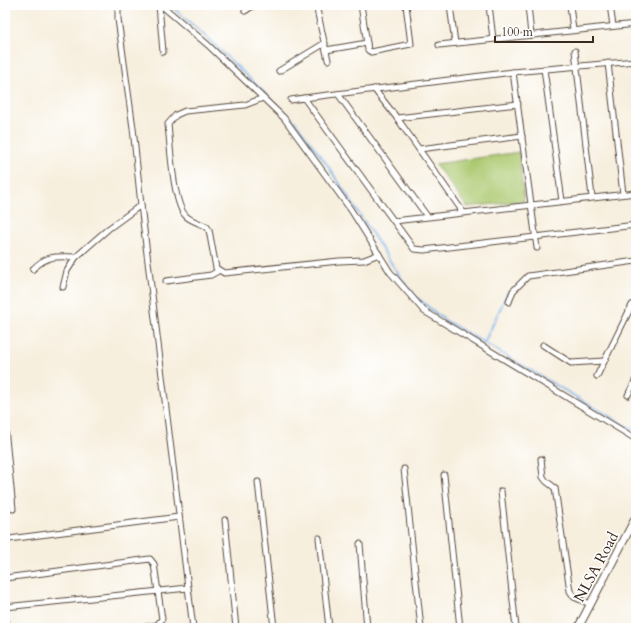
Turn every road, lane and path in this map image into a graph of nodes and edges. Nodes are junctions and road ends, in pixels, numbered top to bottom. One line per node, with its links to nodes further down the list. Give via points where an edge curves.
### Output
1 (118, 5): 45 (street)
2 (160, 5): 24 (street); 34 (street, via 208,45)
3 (254, 5): 12 (street)
4 (316, 5): 18 (street)
5 (361, 5): 19 (street)
6 (406, 5): 19 (street, via 411,44 371,52)
7 (450, 5): 20 (street)
8 (489, 5): 17 (street)
9 (528, 5): 16 (street)
10 (570, 5): 15 (street)
11 (610, 5): 14 (street)
12 (245, 11)
13 (636, 24): 14 (street)
14 (613, 26): 15 (street)
15 (573, 30): 16 (street)
16 (531, 35): 17 (street)
17 (493, 39): 20 (street)
18 (325, 43): 22 (street); 30 (street)
19 (367, 43): 22 (street)
20 (455, 43): 21 (street)
21 (439, 45)
22 (326, 50): 25 (street)
23 (575, 51): 28 (street)
24 (163, 52)
25 (328, 60)
26 (636, 61): 27 (street)
27 (608, 63): 28 (street); 42 (street)
28 (576, 65): 29 (street); 43 (street)
29 (544, 69): 31 (street); 44 (street)
30 (279, 71)
31 (513, 72): 32 (street); 37 (street)
32 (374, 89): 33 (street); 38 (street)
33 (338, 94): 35 (street); 48 (street)
34 (263, 98): 53 (street, via 297,134); 57 (street, via 245,105 182,112 168,124 180,204 185,215 209,230 214,264)
35 (304, 98): 36 (street); 49 (street)
36 (291, 100)
37 (518, 104): 38 (street); 39 (street)
38 (397, 118): 40 (street)
39 (522, 136): 40 (street); 46 (street)
40 (419, 149): 47 (street)
41 (636, 193): 42 (street)
42 (623, 194): 43 (street)
43 (592, 197): 44 (street)
44 (562, 201): 46 (street)
45 (141, 205): 54 (street); 79 (street)
46 (531, 205): 47 (street); 51 (street)
47 (463, 212): 48 (street)
48 (427, 216): 49 (street)
49 (394, 221): 51 (street, via 410,244 418,250)
50 (636, 225): 51 (street)
51 (535, 237): 52 (street)
52 (537, 248)
53 (379, 254): 57 (street, via 364,260 224,273); 68 (street, via 402,287 424,311)
54 (76, 257): 56 (street, via 49,257); 59 (street, via 67,271)
55 (636, 261): 60 (street, via 528,276 513,291)
56 (33, 269)
57 (218, 271): 58 (street)
58 (166, 281)
59 (63, 287)
60 (509, 302)
61 (636, 303): 63 (street, via 632,305)
62 (543, 345): 63 (street, via 571,363)
63 (604, 361): 64 (street)
64 (597, 376)
65 (636, 379): 66 (street)
66 (628, 395)
67 (5, 428): 69 (street)
68 (636, 439)
69 (6, 440): 72 (street)
70 (541, 459): 88 (street, via 543,477 555,488 570,591 574,597)
71 (404, 469): 98 (street)
72 (7, 470): 76 (street)
73 (444, 475): 99 (street)
74 (258, 482): 95 (street)
75 (501, 491): 100 (street)
76 (12, 499): 77 (street); 78 (street)
77 (5, 500)
78 (14, 509)
79 (179, 517): 83 (street); 86 (street)
80 (636, 517): 88 (main road, NLSA Road)
81 (224, 520): 94 (street)
82 (319, 538): 96 (street)
83 (9, 539)
84 (360, 544): 97 (street)
85 (5, 578): 87 (street, via 150,559 154,564)
86 (188, 588): 87 (street); 93 (street)
87 (158, 592): 89 (street); 92 (street, via 161,622)
88 (590, 604): 101 (main road, NLSA Road)
89 (5, 607)
90 (5, 618): 91 (street)
91 (7, 628)
92 (142, 628)
93 (193, 628)
94 (236, 628)
95 (274, 628)
96 (329, 628)
97 (367, 628)
98 (421, 628)
99 (460, 628)
100 (516, 628)
101 (578, 628)

